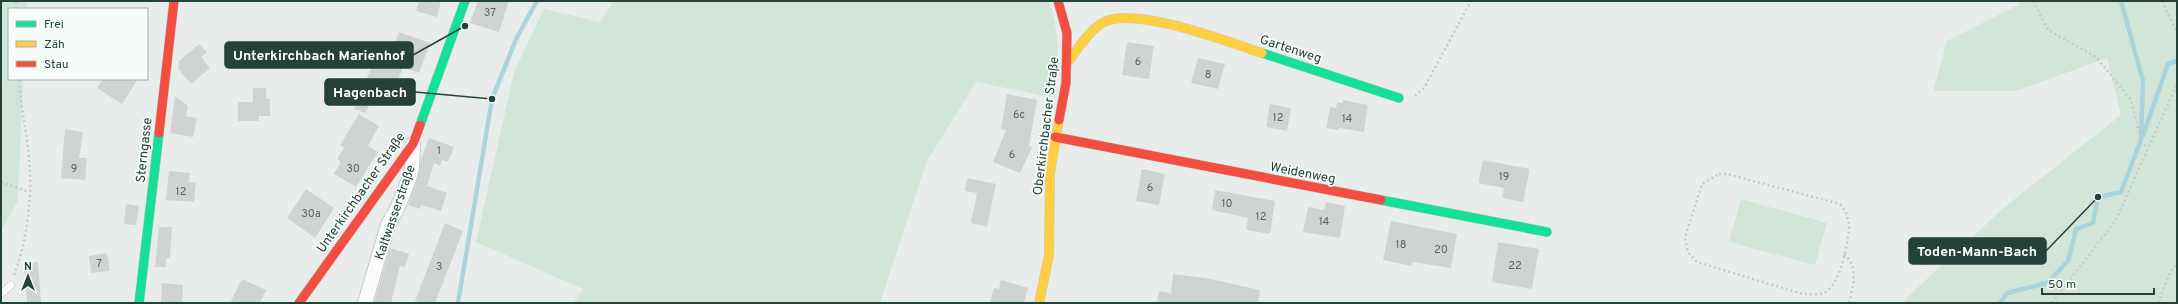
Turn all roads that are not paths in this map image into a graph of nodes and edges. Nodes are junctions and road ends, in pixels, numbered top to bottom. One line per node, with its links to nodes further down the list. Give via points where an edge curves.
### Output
1 (174, 1): 11 (street, Sterngasse)
2 (465, 1): 7 (street, Unterkirchbacher Straße)
3 (1058, 1): 4 (street, Oberkirchbacher Straße, via 1067,33)
4 (1067, 63): 5 (street, Gartenweg, via 1098,26 1113,19 1138,19 1164,23 1262,52); 6 (street, Oberkirchbacher Straße, via 1066,83)
5 (1399, 98)
6 (1055, 137): 8 (street, Weidenweg); 14 (street, Oberkirchbacher Straße, via 1049,204 1049,255)
7 (413, 144): 12 (street, Unterkirchbacher Straße); 13 (street, Kaltwasserstraße, via 409,179 388,225)
8 (1547, 232)
9 (10, 285): 10 (lane)
10 (1, 294)
11 (140, 303)
12 (299, 303)
13 (365, 303)
14 (1039, 303)

